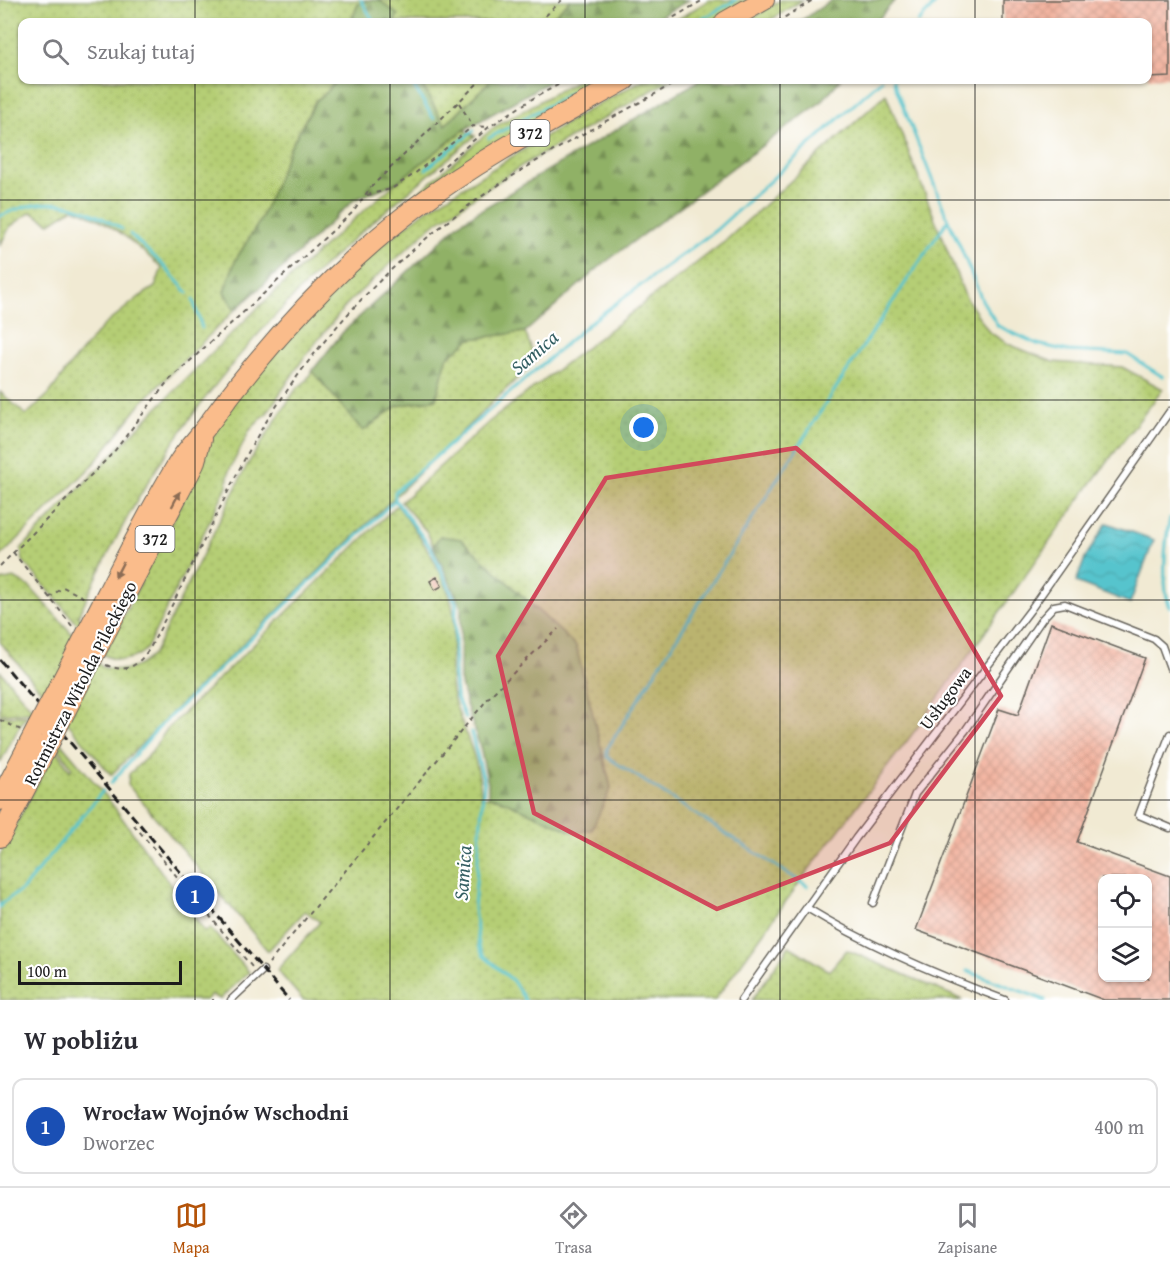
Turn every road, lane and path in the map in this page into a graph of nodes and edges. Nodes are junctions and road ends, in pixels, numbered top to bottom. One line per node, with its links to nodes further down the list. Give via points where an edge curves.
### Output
1 (562, 0): 5 (path)
2 (703, 0): 6 (path)
3 (764, 0): 7 (main road)
4 (813, 0): 8 (path)
5 (543, 18)
6 (673, 18)
7 (732, 18)
8 (784, 18)
9 (477, 84): 13 (path)
10 (560, 84): 14 (path, via 489,127)
11 (618, 84): 22 (main road, Rotmistrza Witolda Pileckiego / 372, via 491,156 418,206 315,296 280,333 180,459 137,534)
12 (673, 84): 23 (path, via 491,191 448,221 382,278 312,356 276,407 251,447 143,659 132,668)
13 (459, 102): 14 (path); 15 (path)
14 (473, 126): 15 (path, via 413,175 391,189)
15 (365, 196): 17 (path, via 353,212 168,381 113,453)
16 (1170, 411): 34 (lane, Usługowa, via 1031,609)
17 (13, 552): 18 (path); 19 (path)
18 (0, 566)
19 (49, 598): 20 (path, via 63,587); 22 (path)
20 (85, 598)
21 (558, 628): 36 (path, via 491,695)
22 (88, 635): 27 (main road, Rotmistrza Witolda Pileckiego / 372, bridge)
23 (103, 664)
24 (1170, 668): 33 (lane, via 1162,646 1154,639 1065,604 1054,606 915,794)
25 (0, 720): 26 (path)
26 (18, 728)
27 (44, 734): 29 (main road, Rotmistrza Witolda Pileckiego / 372); 32 (main road, Rotmistrza Witolda Pileckiego / 372)
28 (1170, 734): 31 (lane, via 1139,815)
29 (0, 800)
30 (134, 825): 35 (path)
31 (1170, 828)
32 (0, 837)
33 (873, 903)
34 (807, 908): 38 (lane, Usługowa); 39 (lane, via 961,984)
35 (254, 970)
36 (263, 970): 37 (lane)
37 (231, 1000)
38 (741, 1000)
39 (1005, 1000)

